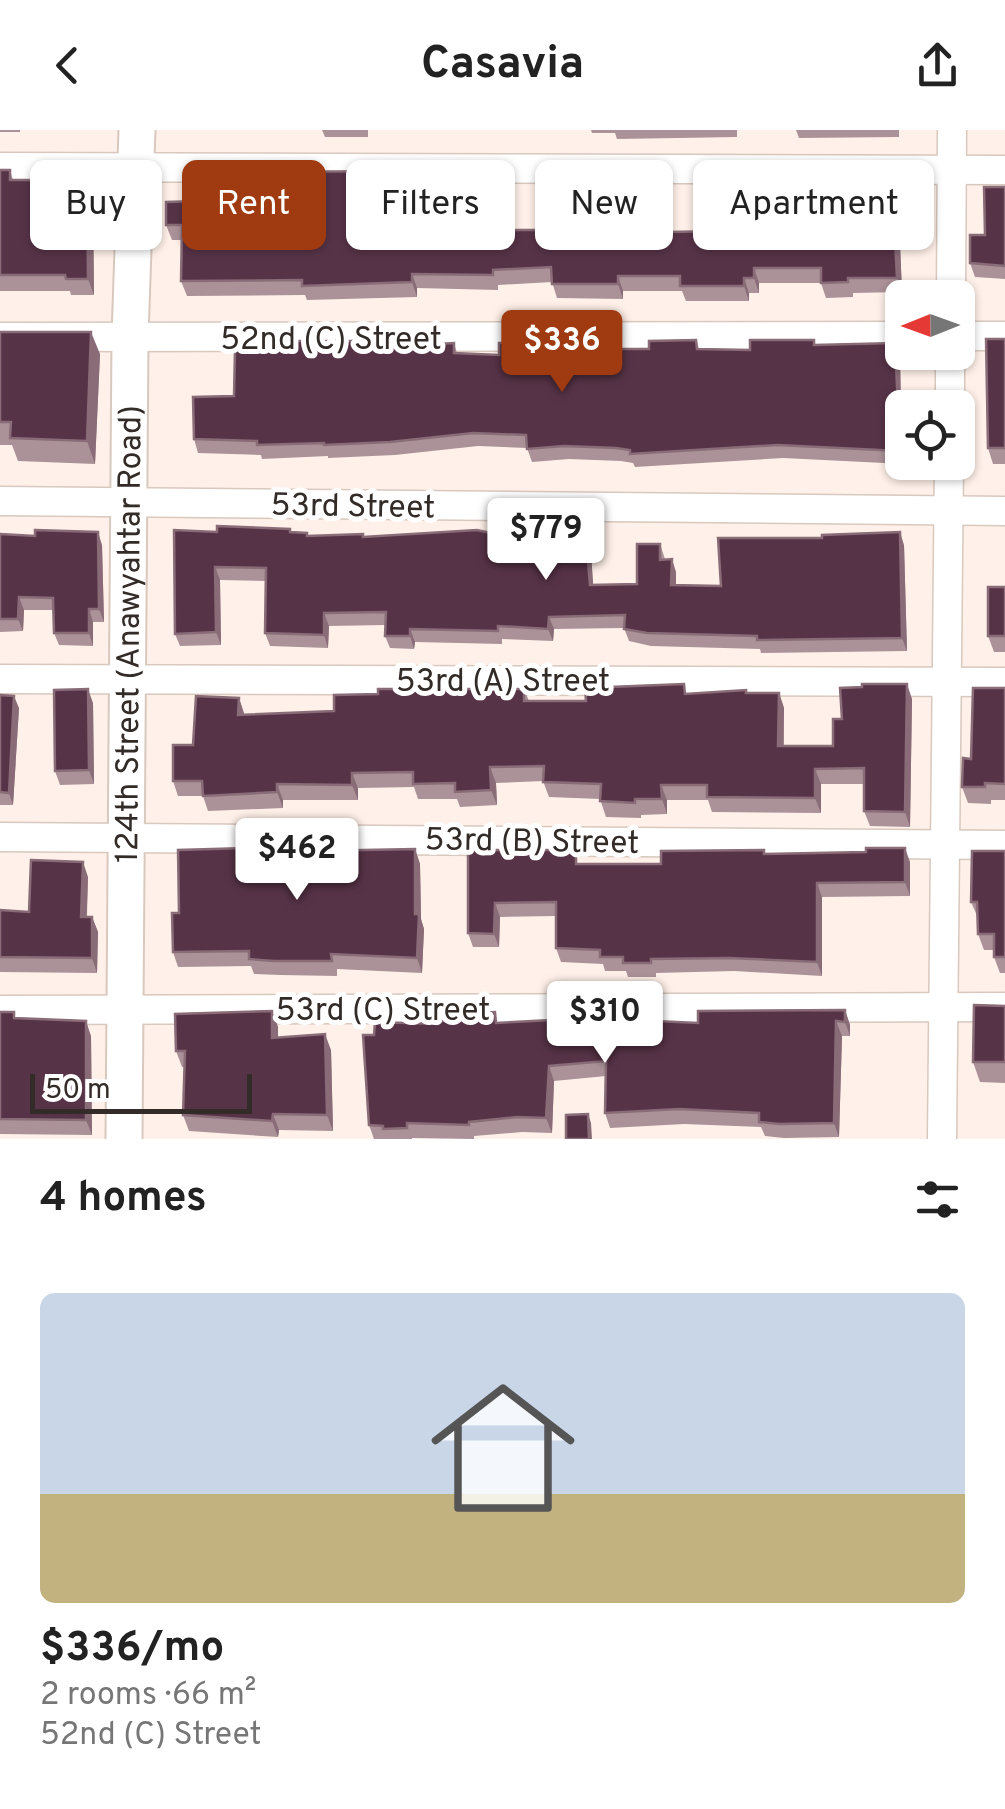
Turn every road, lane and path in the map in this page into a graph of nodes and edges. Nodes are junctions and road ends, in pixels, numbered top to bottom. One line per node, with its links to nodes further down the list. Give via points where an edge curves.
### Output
1 (137, 130): 3 (street, 124th Street (Anawyahtar Road))
2 (952, 130): 7 (street)
3 (137, 160)
4 (0, 167): 5 (street)
5 (30, 167)
6 (162, 167): 7 (street)
7 (952, 170): 8 (street); 10 (street)
8 (1005, 170)
9 (134, 250): 15 (street, 124th Street (Anawyahtar Road))
10 (951, 280)
11 (885, 336): 15 (street, 52nd (C) Street)
12 (975, 336): 13 (street)
13 (1005, 336)
14 (0, 337): 15 (street, 52nd (C) Street)
15 (130, 338): 18 (street, 124th Street (Anawyahtar Road))
16 (949, 480): 19 (street)
17 (0, 501): 18 (street, 53rd Street)
18 (129, 503): 19 (street, 53rd Street); 21 (street, 124th Street (Anawyahtar Road))
19 (948, 510): 20 (street, 53rd Street); 23 (street)
20 (1005, 511)
21 (128, 679): 22 (street, 53rd (A) Street); 23 (street, 53rd (A) Street); 25 (street, 124th Street (Anawyahtar Road))
22 (0, 680)
23 (947, 682): 24 (street, 53rd (A) Street); 27 (street)
24 (1005, 682)
25 (127, 836): 26 (street, 53rd (B) Street); 27 (street, 53rd (B) Street); 32 (street, 124th Street (Anawyahtar Road))
26 (0, 837)
27 (946, 844): 28 (street, 53rd (B) Street); 29 (street)
28 (1005, 844)
29 (944, 1007): 30 (street, 53rd (C) Street); 32 (street, 53rd (C) Street); 34 (street)
30 (1005, 1008)
31 (0, 1010): 32 (street, 53rd (C) Street)
32 (126, 1010): 33 (street, 124th Street (Anawyahtar Road))
33 (124, 1139)
34 (942, 1139)

